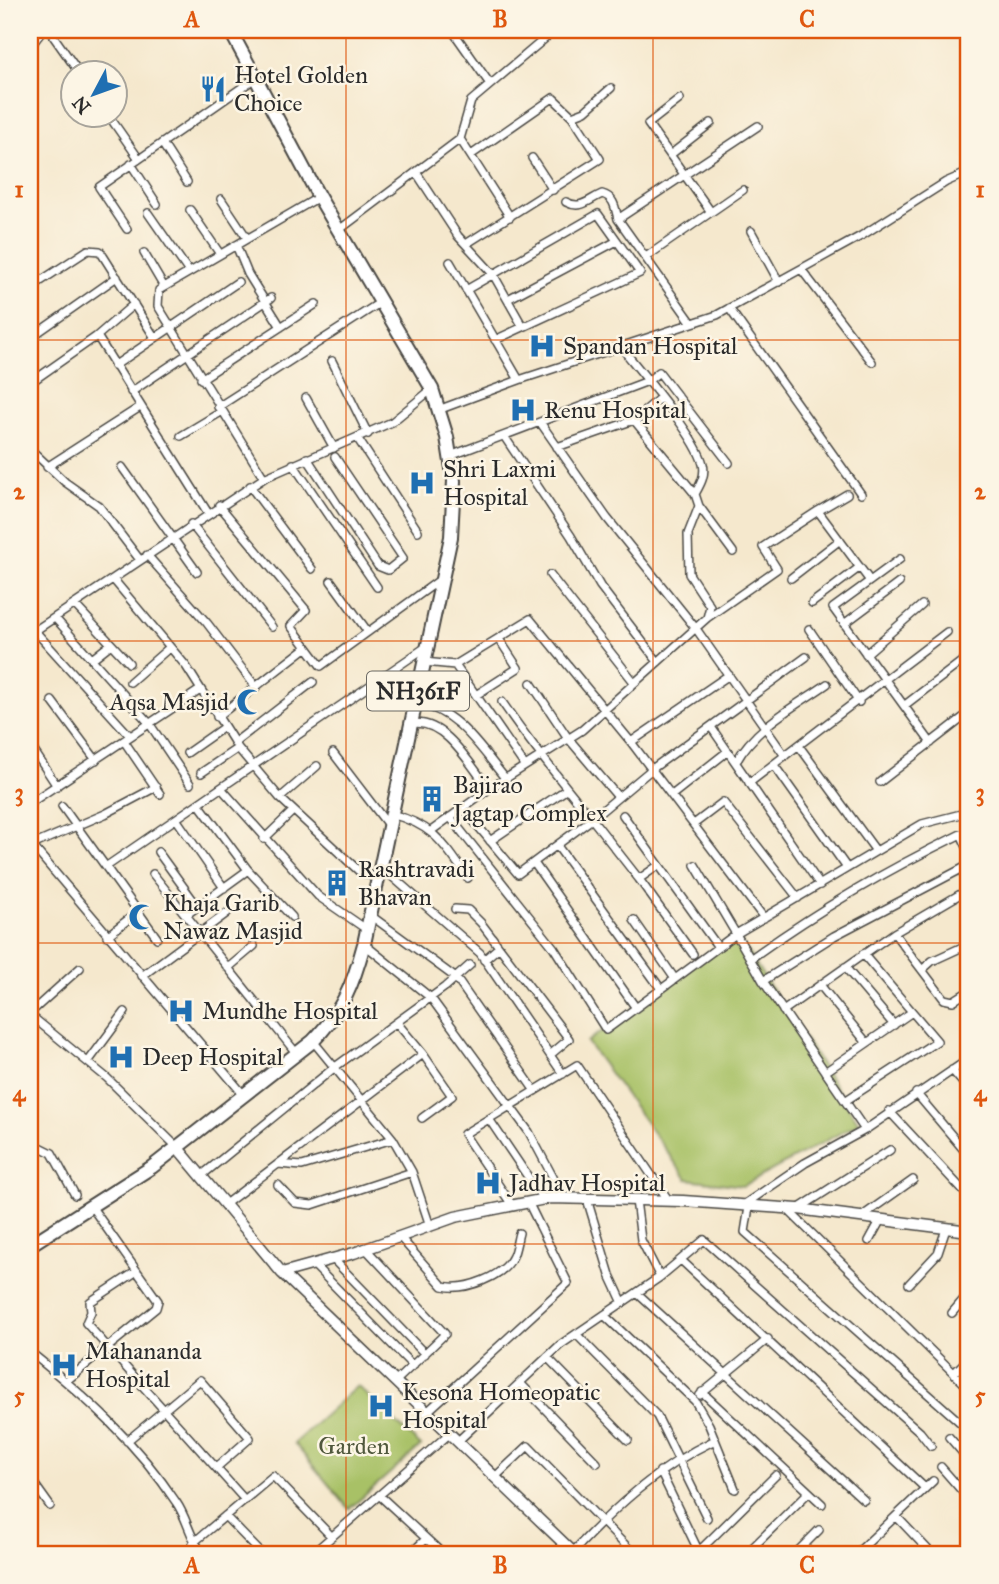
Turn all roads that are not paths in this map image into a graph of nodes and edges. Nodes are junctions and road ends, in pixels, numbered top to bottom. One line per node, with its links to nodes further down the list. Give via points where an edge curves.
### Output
1 (43, 30): 6 (street)
2 (49, 30): 7 (street)
3 (230, 30): 8 (highway, NH361F)
4 (452, 30): 9 (street)
5 (550, 32): 9 (street)
6 (30, 47)
7 (70, 60)
8 (257, 77): 17 (street); 29 (highway, NH361F)
9 (490, 84): 16 (street, via 471,101)
10 (611, 88): 12 (street, via 585,111)
11 (680, 99): 19 (street, via 648,124)
12 (572, 116): 18 (street, via 553,98); 27 (street, via 600,159)
13 (711, 123): 19 (street)
14 (758, 126): 25 (street)
15 (119, 130): 21 (street)
16 (460, 139): 18 (street); 23 (street)
17 (162, 143): 21 (street); 26 (street)
18 (471, 155): 36 (street)
19 (670, 155): 25 (street)
20 (532, 158): 27 (street)
21 (139, 159): 22 (street)
22 (131, 164): 32 (street); 38 (street, via 99,187)
23 (416, 172): 39 (street); 43 (street)
24 (969, 172): 49 (street)
25 (685, 175): 34 (street); 37 (street)
26 (187, 182)
27 (553, 190): 36 (street)
28 (743, 190): 34 (street)
29 (318, 197): 39 (highway, NH361F); 41 (street)
30 (221, 199): 41 (street)
31 (566, 202): 37 (street, via 583,205 602,194 614,203)
32 (157, 204)
33 (190, 210): 46 (street)
34 (711, 212): 47 (street)
35 (148, 213): 50 (street)
36 (510, 217): 43 (street)
37 (618, 219): 47 (street)
38 (127, 229)
39 (339, 230): 60 (highway, NH361F)
40 (751, 231): 54 (street)
41 (247, 238): 44 (street)
42 (617, 241): 51 (street, via 598,214); 58 (street); 67 (street, via 640,273)
43 (466, 244): 51 (street)
44 (236, 245): 46 (street); 59 (street, via 248,274)
45 (144, 253): 55 (street)
46 (220, 254): 50 (street)
47 (646, 257): 64 (street)
48 (450, 262): 57 (street)
49 (801, 270): 54 (street); 75 (street)
50 (189, 272): 55 (street)
51 (493, 274): 57 (street); 58 (street)
52 (117, 277): 56 (street, via 100,251 91,248); 61 (street); 69 (street)
53 (238, 282): 65 (street)
54 (779, 282): 63 (street)
55 (164, 287): 65 (street, via 159,290 158,306)
56 (30, 288)
57 (466, 290): 71 (street)
58 (508, 299): 67 (street)
59 (269, 300): 66 (street); 73 (street)
60 (381, 302): 81 (highway, NH361F); 86 (street)
61 (134, 304): 68 (street); 70 (street)
62 (316, 304): 66 (street)
63 (729, 308): 64 (street); 107 (street)
64 (692, 323): 72 (street)
65 (171, 327): 70 (street); 73 (street)
66 (281, 327): 77 (street)
67 (523, 327): 71 (street)
68 (97, 336): 76 (street); 80 (street)
69 (30, 338)
70 (155, 338): 76 (street)
71 (495, 340): 78 (street)
72 (621, 347): 78 (street); 79 (street)
73 (187, 355): 77 (street); 82 (street)
74 (331, 361): 90 (street)
75 (872, 362)
76 (114, 366): 82 (street)
77 (201, 379): 86 (street)
78 (519, 380): 87 (street)
79 (648, 381): 84 (street); 89 (street); 99 (street, via 659,372)
80 (30, 383)
81 (432, 389): 87 (highway, NH361F); 90 (street, via 392,422)
82 (131, 392): 85 (street)
83 (306, 398): 96 (street)
84 (660, 398): 88 (street); 105 (street, via 703,464 703,480)
85 (140, 407): 101 (street); 111 (street)
86 (219, 410): 91 (street); 103 (street)
87 (438, 410): 97 (highway, NH361F)
88 (634, 420): 94 (street); 105 (street)
89 (540, 422): 92 (street); 94 (street)
90 (368, 433): 93 (street)
91 (181, 436)
92 (505, 436): 97 (street); 152 (street, via 600,586)
93 (358, 439): 96 (street); 113 (street)
94 (557, 447): 138 (street)
95 (30, 449): 101 (street)
96 (334, 452): 98 (street); 98 (street, via 403,558 388,570 379,566)
97 (450, 456): 125 (highway, NH361F, via 454,481 451,537)
98 (307, 458): 100 (street)
99 (729, 463)
100 (293, 464): 103 (street); 129 (street)
101 (47, 467): 117 (street, via 99,506)
102 (122, 467): 114 (street)
103 (264, 478): 104 (street)
104 (250, 486): 108 (street); 120 (street)
105 (695, 494): 109 (street)
106 (847, 494): 110 (street)
107 (861, 494)
108 (219, 505): 111 (street); 146 (street, via 306,610 291,626)
109 (699, 506): 116 (street); 134 (street, via 688,534 689,574 710,606)
110 (818, 511): 115 (street); 134 (street, via 763,547 777,569)
111 (208, 513): 112 (street)
112 (191, 524): 114 (street); 136 (street)
113 (418, 531)
114 (173, 537): 117 (street); 121 (street)
115 (840, 540): 119 (street); 123 (street)
116 (733, 552)
117 (144, 558): 124 (street); 162 (street, via 206,623)
118 (900, 559): 127 (street)
119 (860, 566): 127 (street); 130 (street)
120 (312, 569)
121 (197, 572)
122 (550, 575): 158 (street)
123 (791, 578)
124 (113, 579): 131 (street); 145 (street)
125 (442, 579): 140 (street); 144 (highway, NH361F)
126 (331, 581): 140 (street)
127 (870, 581): 135 (street, via 833,608)
128 (899, 583): 135 (street)
129 (377, 587)
130 (812, 603)
131 (75, 605): 133 (street); 143 (street)
132 (922, 606): 147 (street)
133 (55, 618): 139 (street); 150 (street)
134 (707, 618): 138 (street)
135 (844, 624): 147 (street)
136 (272, 627)
137 (809, 629): 168 (street)
138 (697, 630): 152 (street); 155 (street)
139 (32, 632): 179 (street)
140 (368, 632): 146 (street, via 321,666)
141 (947, 632): 159 (street)
142 (499, 639): 154 (street); 164 (street, via 517,668); 171 (street, via 530,619)
143 (111, 644): 150 (street); 153 (street)
144 (427, 646): 151 (highway, NH361F); 193 (street)
145 (170, 647): 156 (street); 163 (street)
146 (306, 647): 162 (street)
147 (866, 654): 159 (street)
148 (969, 656): 170 (street)
149 (806, 657): 165 (street)
150 (92, 659): 174 (street)
151 (424, 662): 154 (street); 169 (highway, NH361F)
152 (659, 662): 158 (street)
153 (129, 663)
154 (455, 665): 164 (street)
155 (729, 675): 165 (street); 181 (street)
156 (130, 682)
157 (313, 682): 183 (street)
158 (634, 682): 171 (street)
159 (886, 682): 168 (street); 170 (street)
160 (531, 683): 180 (street)
161 (827, 684): 178 (street)
162 (256, 687): 173 (street)
163 (200, 690): 173 (street); 174 (street)
164 (476, 695): 196 (street)
165 (747, 700): 176 (street); 178 (street)
166 (52, 701): 191 (street)
167 (502, 702): 190 (street)
168 (859, 702): 185 (street)
169 (415, 703): 175 (highway, NH361F); 199 (street, via 434,705 457,721)
170 (905, 705): 182 (street)
171 (602, 710): 180 (street); 181 (street)
172 (969, 713): 182 (street)
173 (217, 717): 177 (street)
174 (149, 723): 179 (street); 202 (street)
175 (411, 724): 205 (street, via 432,724); 218 (highway, NH361F)
176 (711, 726): 186 (street); 197 (street)
177 (224, 727): 183 (street); 187 (street)
178 (765, 727): 189 (street); 192 (street)
179 (127, 738): 191 (street); 221 (street, via 158,791)
180 (568, 738): 190 (street); 208 (street)
181 (631, 742): 197 (street)
182 (931, 743): 200 (street)
183 (236, 745): 193 (street); 198 (street)
184 (30, 746): 203 (street)
185 (799, 746): 189 (street); 228 (street)
186 (728, 751): 192 (street); 207 (street)
187 (187, 753)
188 (333, 753): 218 (street)
189 (785, 756): 194 (street)
190 (540, 757): 196 (street); 206 (street)
191 (96, 760): 203 (street)
192 (736, 762): 201 (street)
193 (251, 765): 204 (street); 209 (street)
194 (774, 765): 201 (street); 236 (street)
195 (317, 766): 209 (street)
196 (525, 766): 199 (street)
197 (652, 769): 207 (street); 208 (street)
198 (201, 773)
199 (506, 778): 205 (street)
200 (880, 782)
201 (749, 783): 242 (street)
202 (190, 784)
203 (57, 786): 210 (street)
204 (221, 788): 211 (street); 224 (street)
205 (489, 789): 213 (street)
206 (567, 789): 219 (street); 225 (street)
207 (672, 795): 222 (street)
208 (618, 797): 219 (street)
209 (280, 798): 214 (street)
210 (30, 803)
211 (199, 804): 220 (street); 237 (street)
212 (62, 806): 221 (street)
213 (462, 807): 217 (street); 225 (street)
214 (293, 811): 224 (street); 238 (street, via 360,872)
215 (969, 812): 228 (street, via 922,824)
216 (623, 815): 232 (street)
217 (450, 817): 223 (street); 284 (street, via 554,948 606,1030)
218 (390, 819): 223 (street, via 413,819); 238 (highway, NH361F)
219 (592, 819): 227 (street); 241 (street)
220 (177, 820): 235 (street); 243 (street)
221 (76, 824): 226 (street); 235 (street)
222 (694, 824): 245 (street, via 723,802); 254 (street)
223 (432, 831): 240 (street)
224 (264, 839): 256 (street, via 318,897)
225 (490, 841): 231 (street, via 518,874)
226 (30, 845): 260 (street)
227 (558, 847): 231 (street); 281 (street)
228 (876, 851): 236 (street)
229 (969, 851): 269 (street, via 961,834 881,873 822,907)
230 (158, 852): 247 (street)
231 (534, 863): 284 (street)
232 (659, 865): 241 (street); 266 (street)
233 (695, 865): 259 (street)
234 (969, 865): 279 (street, via 834,936)
235 (107, 866): 249 (street)
236 (848, 868): 242 (street)
237 (248, 870): 243 (street); 253 (street)
238 (379, 872): 251 (highway, NH361F); 270 (street)
239 (153, 874): 252 (street)
240 (468, 878)
241 (639, 879): 267 (street)
242 (820, 885): 245 (street)
243 (225, 888): 247 (street)
244 (965, 891): 246 (street); 258 (street)
245 (798, 898): 254 (street)
246 (969, 903)
247 (198, 907): 252 (street)
248 (456, 909): 265 (street, via 468,910)
249 (139, 911): 260 (street); 261 (street)
250 (227, 913): 257 (street)
251 (370, 914): 256 (highway, NH361F); 277 (street)
252 (186, 915): 257 (street)
253 (292, 917)
254 (764, 918): 259 (street)
255 (634, 920): 278 (street)
256 (366, 929): 262 (highway, NH361F)
257 (201, 933): 274 (street); 276 (street)
258 (894, 933): 268 (street); 275 (street)
259 (736, 934): 266 (street); 269 (street)
260 (107, 936): 276 (street)
261 (157, 938)
262 (364, 944): 283 (street); 291 (highway, NH361F, via 349,993 336,1017)
263 (969, 944): 275 (street)
264 (254, 946): 274 (street)
265 (499, 947): 270 (street); 295 (street, via 569,1039)
266 (718, 947): 278 (street)
267 (693, 954)
268 (863, 954): 272 (street); 287 (street)
269 (750, 959): 279 (street)
270 (484, 960): 295 (street)
271 (470, 965): 277 (street)
272 (845, 967): 280 (street); 290 (street)
273 (80, 968): 288 (street)
274 (228, 968): 293 (street)
275 (922, 970): 282 (street, via 944,999 953,1001)
276 (142, 976): 305 (street)
277 (456, 978): 283 (street); 303 (street)
278 (675, 979): 281 (street)
279 (764, 981): 285 (street)
280 (820, 985): 285 (street); 292 (street)
281 (662, 989): 284 (street)
282 (969, 991)
283 (431, 998): 289 (street); 308 (street)
284 (636, 1008)
285 (783, 1011): 300 (street)
286 (125, 1012): 297 (street)
287 (912, 1013): 290 (street); 307 (street, via 937,1041)
288 (30, 1014): 297 (street)
289 (397, 1023): 294 (street); 298 (street)
290 (894, 1024): 292 (street)
291 (313, 1041): 293 (highway, NH361F); 298 (street)
292 (867, 1043): 300 (street)
293 (297, 1054): 305 (highway, NH361F)
294 (423, 1054): 306 (street); 310 (street, via 452,1096)
295 (550, 1055): 301 (street)
296 (969, 1059): 299 (street)
297 (88, 1062): 315 (street)
298 (335, 1068): 306 (street); 320 (street)
299 (952, 1070): 302 (street); 304 (street)
300 (825, 1072): 307 (street)
301 (562, 1074): 303 (street); 329 (street, via 577,1065)
302 (969, 1090)
303 (535, 1091): 308 (street)
304 (916, 1093): 309 (street); 317 (street)
305 (243, 1094): 315 (highway, NH361F)
306 (362, 1098): 313 (street); 318 (street)
307 (845, 1101): 312 (street)
308 (511, 1106): 311 (street); 325 (street)
309 (889, 1111): 312 (street); 324 (street)
310 (422, 1118)
311 (489, 1119): 326 (street); 332 (street, via 464,1134)
312 (865, 1130): 334 (street, via 805,1163)
313 (393, 1139): 318 (street, via 302,1166); 319 (street)
314 (30, 1142): 323 (street, via 52,1153)
315 (177, 1147): 320 (street); 333 (highway, NH361F)
316 (890, 1150): 336 (street)
317 (969, 1156)
318 (277, 1164): 331 (street)
319 (412, 1172): 322 (street, via 312,1205 295,1203); 339 (street)
320 (201, 1175): 331 (street)
321 (913, 1180): 337 (street)
322 (278, 1185)
323 (75, 1195)
324 (969, 1197)
325 (564, 1198): 326 (street); 327 (street)
326 (543, 1199): 330 (street)
327 (587, 1199): 328 (street); 356 (street)
328 (636, 1200): 329 (street); 352 (street, via 641,1240)
329 (669, 1201): 334 (street)
330 (528, 1202): 332 (street); 376 (street, via 568,1283)
331 (224, 1205): 351 (street)
332 (512, 1205): 339 (street)
333 (91, 1206): 345 (highway, NH361F); 350 (street)
334 (745, 1207): 335 (street); 377 (street, via 745,1232 962,1423)
335 (786, 1208): 336 (street); 368 (street)
336 (798, 1209): 337 (street)
337 (861, 1217): 338 (street)
338 (880, 1221): 340 (street); 344 (street)
339 (429, 1226): 343 (street)
340 (946, 1229): 341 (street); 353 (street, via 938,1253)
341 (969, 1231)
342 (519, 1233): 343 (street, via 513,1258 498,1272 453,1289 443,1286)
343 (399, 1236): 346 (street)
344 (869, 1241)
345 (30, 1245)
346 (365, 1248): 347 (street); 363 (street, via 445,1334)
347 (332, 1259): 349 (street); 363 (street)
348 (681, 1260): 352 (street); 360 (street); 384 (street, via 704,1240)
349 (313, 1264): 351 (street); 366 (street)
350 (136, 1271): 361 (street, via 158,1301 156,1308); 361 (street, via 90,1302 86,1323)
351 (282, 1273): 370 (street)
352 (660, 1277): 354 (street)
353 (909, 1284)
354 (637, 1293): 356 (street); 367 (street)
355 (969, 1293): 357 (street)
356 (623, 1303): 358 (street)
357 (952, 1312)
358 (604, 1315): 359 (street); 374 (street)
359 (576, 1334): 364 (street); 385 (street, via 651,1408)
360 (768, 1339): 367 (street); 395 (street)
361 (108, 1348): 369 (street); 375 (street)
362 (30, 1352): 369 (street)
363 (425, 1354): 366 (street)
364 (547, 1357): 371 (street); 380 (street)
365 (969, 1358): 368 (street)
366 (412, 1366): 370 (street)
367 (727, 1372): 373 (street); 401 (street)
368 (954, 1373): 372 (street)
369 (66, 1381): 382 (street)
370 (396, 1381): 376 (street)
371 (520, 1383): 383 (street); 387 (street)
372 (969, 1388)
373 (702, 1392): 374 (street); 397 (street)
374 (695, 1401): 381 (street)
375 (166, 1408): 382 (street); 388 (street); 388 (street, via 200,1380 250,1438)
376 (427, 1412): 378 (street)
377 (969, 1422)
378 (449, 1434): 383 (street); 398 (street)
379 (948, 1437): 386 (street)
380 (628, 1440)
381 (715, 1440): 385 (street); 396 (street)
382 (127, 1441): 411 (street, via 175,1500)
383 (457, 1442): 393 (street)
384 (931, 1446)
385 (679, 1457): 390 (street); 406 (street)
386 (969, 1460)
387 (597, 1463)
388 (217, 1467): 400 (street)
389 (941, 1467): 399 (street)
390 (660, 1471): 407 (street); 414 (street)
391 (776, 1475): 414 (street)
392 (30, 1478): 403 (street)
393 (494, 1478): 407 (street, via 528,1446); 412 (street)
394 (933, 1481): 395 (street)
395 (925, 1488): 405 (street)
396 (735, 1489)
397 (809, 1492): 402 (street); 420 (street)
398 (379, 1496): 409 (street); 410 (street)
399 (969, 1499)
400 (244, 1500): 404 (street); 409 (street, via 272,1476)
401 (864, 1500)
402 (822, 1504)
403 (50, 1506)
404 (225, 1516): 411 (street); 416 (street)
405 (896, 1516): 422 (street); 423 (street)
406 (707, 1518)
407 (602, 1521): 412 (street); 413 (street)
408 (820, 1530): 421 (street)
409 (332, 1537): 417 (street)
410 (426, 1539): 418 (street); 419 (street)
411 (193, 1543): 415 (street)
412 (569, 1552)
413 (638, 1553)
414 (697, 1553)
415 (202, 1554)
416 (262, 1554)
417 (313, 1554)
418 (410, 1554)
419 (443, 1554)
420 (746, 1554)
421 (795, 1554)
422 (856, 1554)
423 (932, 1554)

